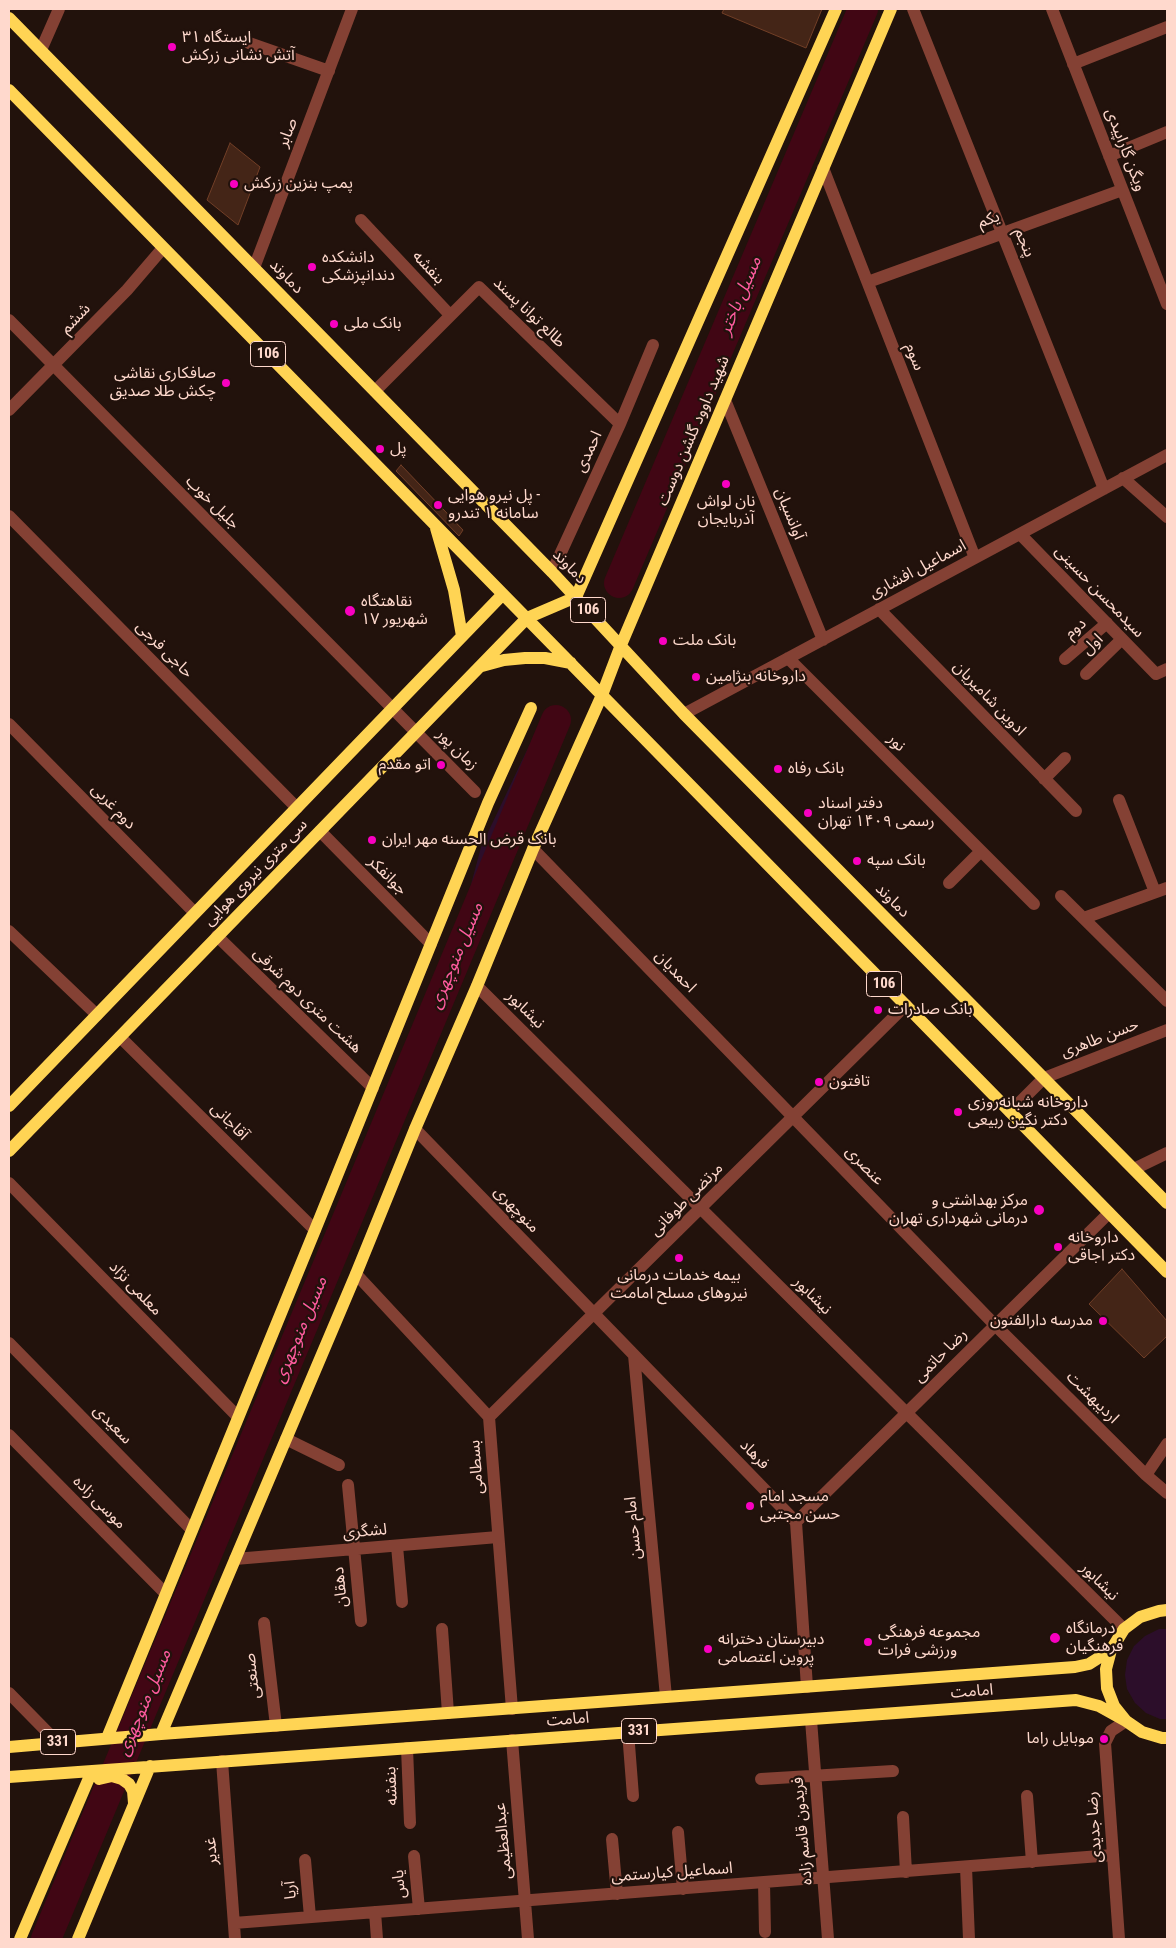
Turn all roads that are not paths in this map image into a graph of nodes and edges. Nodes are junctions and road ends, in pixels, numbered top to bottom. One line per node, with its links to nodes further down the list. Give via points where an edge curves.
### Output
1 (59, 9): 10 (street)
2 (352, 9): 12 (street, صابر)
3 (836, 9): 42 (main road)
4 (891, 9): 16 (main road, شهید داوود گلشن دوست)
5 (913, 9): 19 (street, پنجم)
6 (1052, 9): 11 (street, ویگن گاراپیدی)
7 (9, 18): 10 (main road, دماوند / 106)
8 (1167, 27): 11 (street)
9 (249, 43): 12 (street)
10 (41, 50): 21 (main road, دماوند / 106)
11 (1073, 64): 15 (street, ویگن گاراپیدی)
12 (328, 71): 21 (street, صابر)
13 (9, 90): 20 (main road, 106)
14 (1167, 132): 15 (street)
15 (1109, 156): 17 (street, ویگن گاراپیدی)
16 (824, 168): 22 (street, سوم); 29 (main road, شهید داوود گلشن دوست)
17 (1122, 190): 19 (street, یکم); 23 (street, ویگن گاراپیدی)
18 (360, 220): 24 (street, بنفشه)
19 (1002, 232): 22 (street, یکم); 34 (street, پنجم)
20 (163, 248): 27 (street, ششم, via 127,290); 37 (main road, 106)
21 (254, 268): 28 (main road, دماوند / 106)
22 (868, 282): 39 (street, سوم)
23 (1167, 304)
24 (450, 315): 28 (street, طالع توانا پسند); 31 (street, طالع توانا پسند, via 479,287)
25 (9, 320): 27 (street, جلیل خوب)
26 (652, 345): 31 (street, احمدی)
27 (53, 365): 30 (street, ششم); 58 (street, جلیل خوب)
28 (375, 391): 40 (main road, دماوند / 106)
29 (725, 400): 47 (street, آوانسیان); 49 (main road, شهید داوود گلشن دوست)
30 (9, 410)
31 (620, 424): 40 (street, احمدی)
32 (1167, 454): 33 (street, اسماعیل افشاری)
33 (1123, 478): 34 (street, اسماعیل افشاری); 36 (street)
34 (1104, 488): 38 (street, اسماعیل افشاری)
35 (9, 516): 66 (street, حاجی فرجی)
36 (1167, 517)
37 (434, 523): 41 (main road, 106); 46 (main road, via 454,590)
38 (1020, 534): 39 (street, اسماعیل افشاری); 45 (street, سیدمحسن حسینی)
39 (975, 558): 43 (street, اسماعیل افشاری)
40 (552, 572): 42 (main road, دماوند / 106)
41 (503, 594): 44 (main road, 106); 46 (main road, سی متری نیروی هوایی)
42 (576, 597): 44 (main road); 49 (main road, دماوند / 106)
43 (879, 609): 47 (street, اسماعیل افشاری); 63 (street, ادوین شامیریان)
44 (527, 618): 52 (main road, 106); 53 (main road, سی متری نیروی هوایی)
45 (1108, 623): 48 (street, سیدمحسن حسینی); 51 (street, دوم)
46 (462, 636): 58 (main road, سی متری نیروی هوایی)
47 (823, 640): 50 (street, اسماعیل افشاری)
48 (1122, 640): 54 (street, سیدمحسن حسینی); 55 (street, اول)
49 (621, 645): 56 (main road, شهید داوود گلشن دوست); 59 (main road, دماوند / 106)
50 (788, 658): 59 (street, اسماعیل افشاری); 70 (street, نور)
51 (1065, 659)
52 (570, 663): 53 (main road, via 525,658); 56 (main road, 106)
53 (480, 667): 61 (main road, سی متری نیروی هوایی)
54 (1161, 671)
55 (1086, 674)
56 (602, 695): 69 (main road); 82 (main road, 106)
57 (531, 708): 79 (main road, via 488,803)
58 (393, 709): 61 (street, جلیل خوب); 66 (main road, سی متری نیروی هوایی)
59 (684, 714): 86 (main road, دماوند / 106)
60 (9, 724): 75 (street, دوم غربی)
61 (416, 732): 64 (street, زمان پور); 68 (main road, سی متری نیروی هوایی)
62 (1065, 758): 63 (street)
63 (1044, 778): 67 (street, ادوین شامیریان)
64 (475, 792)
65 (1118, 800): 72 (street)
66 (297, 808): 75 (main road, سی متری نیروی هوایی)
67 (1076, 811)
68 (320, 831): 78 (main road, سی متری نیروی هوایی); 79 (street, جوانفکر)
69 (533, 849): 80 (main road); 90 (street, احمدیان)
70 (981, 851): 71 (street); 74 (street, نور)
71 (949, 883)
72 (1161, 890): 76 (street)
73 (1062, 896): 76 (street)
74 (1034, 904)
75 (195, 913): 83 (main road, سی متری نیروی هوایی)
76 (1084, 918): 81 (street)
77 (9, 931): 83 (street)
78 (217, 936): 85 (main road, سی متری نیروی هوایی); 87 (street, هشت متری دوم شرقی)
79 (432, 944): 87 (main road)
80 (477, 986): 91 (main road); 97 (street, نیشابور)
81 (1167, 1001)
82 (906, 1005): 89 (main road, 106); 90 (street, مرتضی طوفانی)
83 (97, 1015): 88 (main road, سی متری نیروی هوایی)
84 (1167, 1030): 86 (street, حسن طاهری)
85 (120, 1037): 92 (main road, سی متری نیروی هوایی); 99 (street, آقاجانی)
86 (1044, 1078): 89 (street); 94 (main road, دماوند / 106)
87 (373, 1088): 99 (main road)
88 (9, 1106)
89 (1010, 1112): 98 (main road, 106)
90 (793, 1117): 97 (street, مرتضی طوفانی); 103 (street, عنصری)
91 (415, 1129): 101 (main road); 102 (street, منوچهری)
92 (9, 1151)
93 (1167, 1153): 94 (street)
94 (1134, 1169): 96 (main road, دماوند / 106)
95 (9, 1183): 107 (street, معلمی نژاد)
96 (1167, 1203)
97 (701, 1209): 102 (street, مرتضی طوفانی); 106 (street, نیشابور)
98 (1109, 1213): 100 (main road, 106); 103 (street, رضا حاتمی)
99 (315, 1230): 107 (main road)
100 (1167, 1272)
101 (356, 1274): 108 (street, بسطامی); 110 (main road)
102 (594, 1314): 105 (street, فرهاد); 108 (street, مرتضی طوفانی)
103 (995, 1325): 106 (street, رضا حاتمی); 113 (street, اردیبهشت)
104 (9, 1342): 117 (street, سعیدی)
105 (634, 1355): 116 (street, فرهاد); 132 (street, امام حسن)
106 (906, 1413): 116 (street, رضا حاتمی); 128 (street, نیشابور)
107 (238, 1417): 117 (main road)
108 (489, 1417): 118 (street, بسطامی)
109 (9, 1436): 122 (street, موسی زاده)
110 (286, 1439): 112 (street); 121 (main road)
111 (1167, 1444): 113 (street)
112 (339, 1465)
113 (1146, 1475): 115 (street, اردیبهشت)
114 (348, 1485): 120 (street, دهقان)
115 (1167, 1493)
116 (796, 1522): 130 (street)
117 (192, 1530): 122 (main road)
118 (498, 1537): 119 (street, لشگری); 133 (street, بسطامی)
119 (397, 1546): 120 (street, لشگری); 123 (street)
120 (353, 1549): 121 (street, لشگری); 125 (street, دهقان)
121 (235, 1560): 139 (main road)
122 (166, 1594): 140 (main road)
123 (402, 1602)
124 (1167, 1610): 128 (main road, via 1140,1617)
125 (361, 1621)
126 (264, 1623): 137 (street, صنعتی)
127 (442, 1629): 134 (street)
128 (1124, 1629): 129 (main road)
129 (1110, 1650): 130 (main road, امامت / 331, via 1089,1664 1075,1667); 136 (main road, via 1107,1688 1114,1706)
130 (807, 1687): 132 (main road, امامت / 331)
131 (9, 1693): 143 (street)
132 (666, 1697): 133 (main road, امامت / 331)
133 (512, 1709): 134 (main road, امامت / 331)
134 (448, 1713): 137 (main road, امامت / 331)
135 (811, 1720): 136 (main road, امامت / 331, via 1076,1700 1100,1706); 138 (main road, امامت / 331); 150 (street, فریدون قاسم زاده)
136 (1126, 1721): 141 (main road, امامت, via 1142,1732); 160 (street, رضا جدیدی, via 1112,1731 1105,1743)
137 (276, 1726): 139 (main road, امامت / 331)
138 (628, 1732): 142 (main road, امامت / 331); 153 (street)
139 (160, 1734): 140 (main road, امامت / 331)
140 (107, 1738): 143 (main road, امامت / 331)
141 (1167, 1738)
142 (512, 1740): 145 (main road, امامت / 331); 170 (street, عبدالعظیمی)
143 (56, 1742): 144 (main road, امامت / 331)
144 (9, 1747)
145 (407, 1748): 146 (main road, امامت / 331); 157 (street, بنفشه)
146 (222, 1761): 147 (main road, امامت / 331); 174 (street, غدیر)
147 (149, 1766): 149 (main road, امامت / 331); 155 (main road)
148 (893, 1771): 150 (street)
149 (93, 1774): 151 (main road, امامت / 331); 155 (main road, via 101,1778 112,1776 129,1784); 176 (main road)
150 (815, 1776): 152 (street); 166 (street, فریدون قاسم زاده)
151 (9, 1777)
152 (761, 1779)
153 (633, 1796)
154 (1027, 1796): 163 (street)
155 (134, 1804): 177 (main road)
156 (903, 1817): 165 (street)
157 (410, 1823)
158 (678, 1832): 168 (street)
159 (612, 1839): 169 (street)
160 (1113, 1855): 163 (street, اسماعیل کیارستمی); 183 (street, رضا جدیدی)
161 (414, 1856): 171 (street, یاس)
162 (305, 1860): 173 (street, آریا)
163 (1032, 1862): 164 (street, اسماعیل کیارستمی)
164 (966, 1867): 165 (street, اسماعیل کیارستمی); 182 (street)
165 (906, 1872): 166 (street, اسماعیل کیارستمی)
166 (823, 1878): 167 (street, اسماعیل کیارستمی); 181 (street, فریدون قاسم زاده)
167 (764, 1882): 168 (street, اسماعیل کیارستمی); 175 (street)
168 (683, 1889): 169 (street, اسماعیل کیارستمی)
169 (617, 1894): 170 (street, اسماعیل کیارستمی)
170 (525, 1901): 171 (street, اسماعیل کیارستمی); 180 (street, عبدالعظیمی)
171 (419, 1909): 172 (street, اسماعیل کیارستمی)
172 (375, 1912): 173 (street, اسماعیل کیارستمی); 179 (street)
173 (310, 1917): 174 (street, اسماعیل کیارستمی)
174 (234, 1923): 178 (street, غدیر)
175 (765, 1932)
176 (20, 1939)
177 (78, 1939)
178 (235, 1939)
179 (377, 1939)
180 (528, 1939)
181 (828, 1939)
182 (970, 1939)
183 (1119, 1939)

